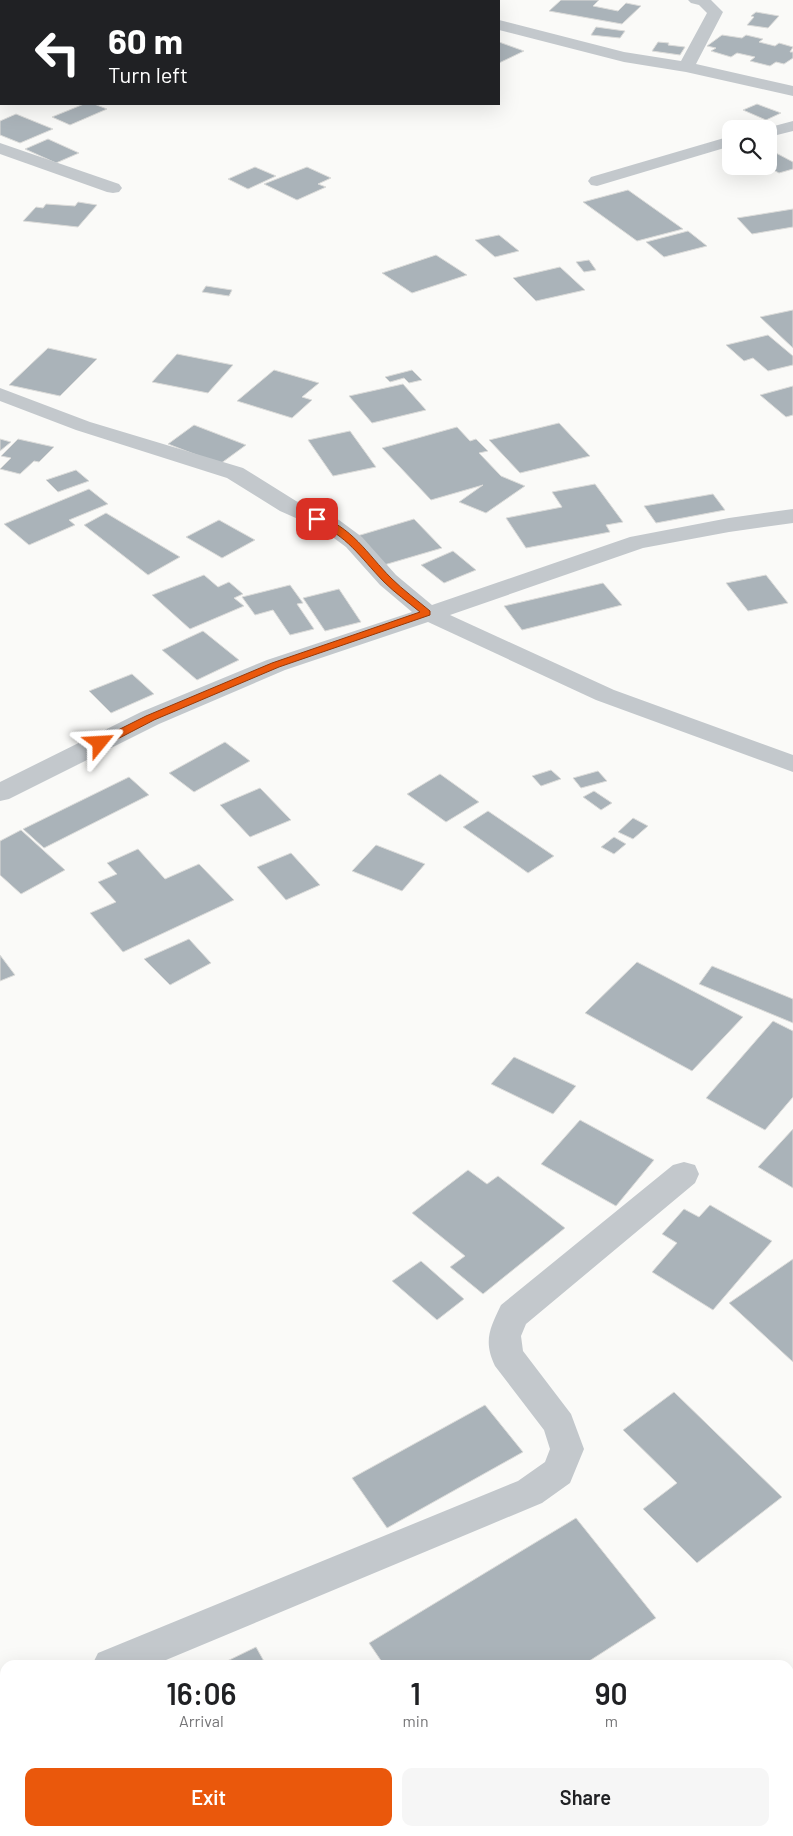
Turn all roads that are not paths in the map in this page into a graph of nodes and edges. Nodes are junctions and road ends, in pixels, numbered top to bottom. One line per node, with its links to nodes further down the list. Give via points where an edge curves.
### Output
1 (696, 0): 3 (street, via 704,2 715,12)
2 (500, 25): 3 (street, via 624,57)
3 (686, 67): 4 (street)
4 (793, 91)
5 (793, 126): 6 (street)
6 (777, 130)
7 (722, 144): 9 (street)
8 (0, 148): 10 (street)
9 (597, 181)
10 (113, 188)
11 (0, 394): 13 (street, via 83,426 235,473 288,506 331,525 354,542 388,580)
12 (793, 516): 13 (street, via 729,524 638,542)
13 (426, 613): 14 (street, via 605,695); 15 (street, via 276,665 150,718)
14 (793, 764)
15 (0, 794)
16 (684, 1174): 17 (street, via 513,1315 504,1336 507,1356 558,1424 567,1448 558,1472 530,1492)
17 (123, 1660)

